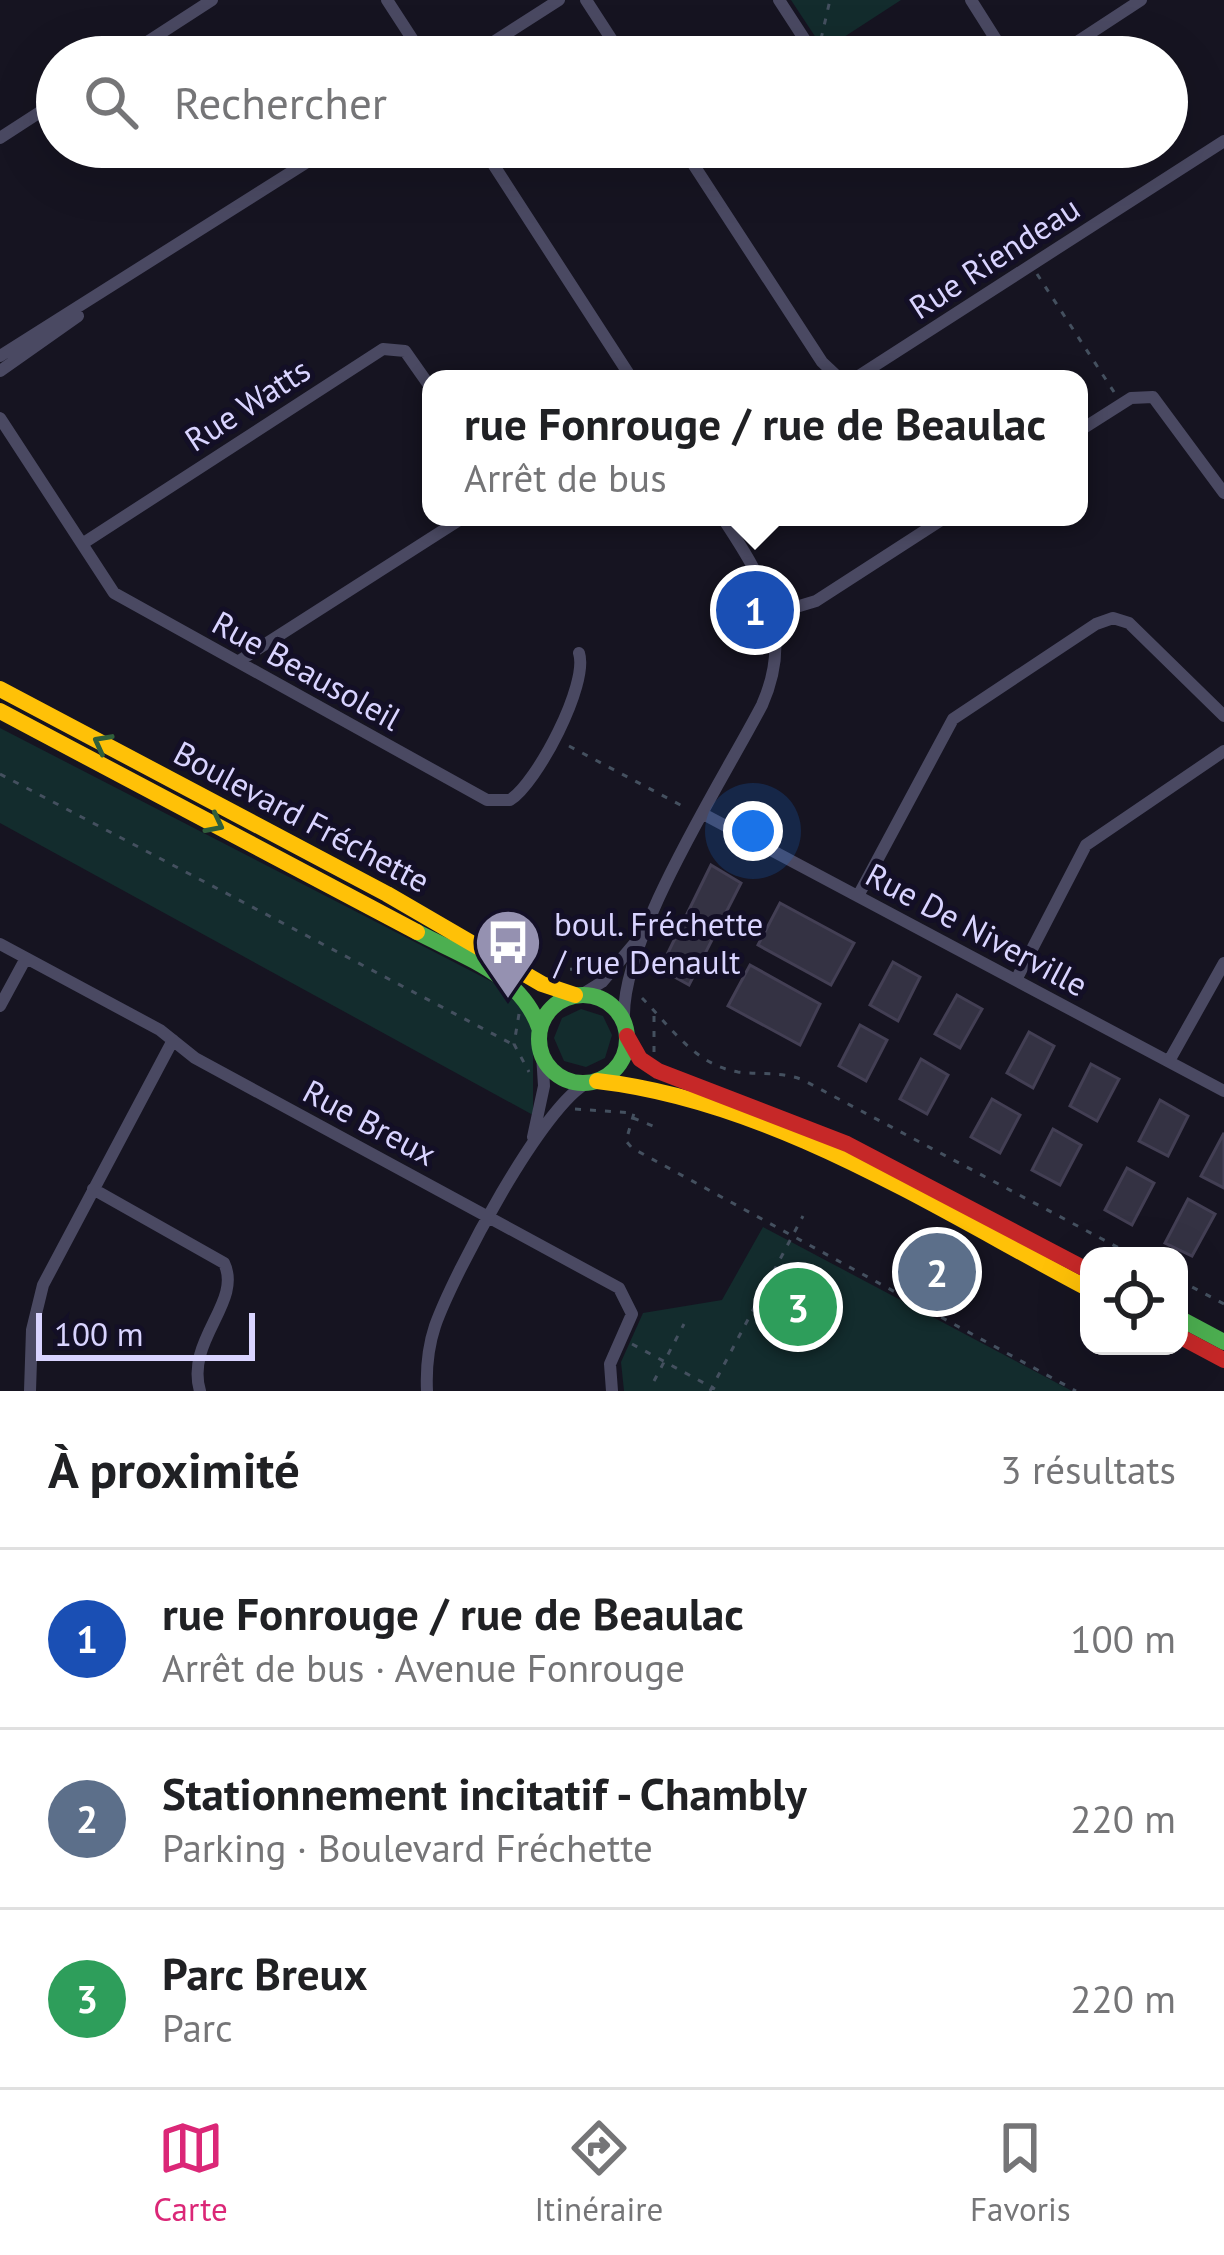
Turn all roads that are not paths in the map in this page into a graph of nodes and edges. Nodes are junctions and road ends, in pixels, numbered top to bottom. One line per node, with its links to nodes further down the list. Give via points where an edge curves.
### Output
1 (212, 0): 8 (street, via 184,9)
2 (387, 0): 9 (street)
3 (559, 0): 10 (street)
4 (586, 0): 11 (street)
5 (778, 0): 12 (street)
6 (971, 0): 13 (street)
7 (1142, 0): 14 (street)
8 (150, 36)
9 (410, 36)
10 (503, 36)
11 (609, 36)
12 (803, 36)
13 (994, 36)
14 (1086, 36)
15 (36, 115): 16 (street)
16 (0, 138)
17 (1224, 141): 18 (street, Rue Riendeau)
18 (1188, 164)
19 (299, 168): 23 (street)
20 (496, 168): 25 (street)
21 (696, 168): 26 (street)
22 (1183, 168): 27 (street, Rue Riendeau)
23 (117, 286): 24 (street); 28 (street)
24 (0, 356)
25 (626, 370)
26 (830, 370)
27 (868, 370)
28 (0, 371)
29 (422, 375): 36 (street, Rue Watts, via 405,351 383,349)
30 (0, 418): 36 (street, Rue Beausoleil)
31 (1088, 425): 32 (street, via 1144,395 1158,401)
32 (1224, 493)
33 (450, 526): 39 (street)
34 (728, 526): 37 (street)
35 (932, 526): 37 (street, via 816,601)
36 (82, 544): 39 (street, Rue Beausoleil, via 114,592)
37 (776, 613): 44 (street, via 771,683)
38 (579, 653): 39 (street, Rue Beausoleil, via 580,684 554,738 524,790 500,803)
39 (239, 661)
40 (0, 688): 51 (main road, Boulevard Fréchette, one-way to 40, via 542,984)
41 (0, 711): 54 (main road, Boulevard Fréchette, one-way to 54, via 504,978 530,1000)
42 (1224, 716): 45 (street, via 1129,623 1096,624 953,719)
43 (1224, 752): 50 (street, via 1086,845)
44 (705, 814): 45 (street, Rue De Niverville); 46 (street)
45 (858, 896): 50 (street, Rue De Niverville)
46 (640, 938): 51 (street, via 610,975); 53 (street, via 625,987)
47 (0, 944): 48 (street, Rue Breux)
48 (26, 958): 52 (street); 55 (street, Rue Breux)
49 (1224, 963): 57 (street)
50 (1016, 980): 57 (street, Rue De Niverville)
51 (578, 995): 53 (main road, via 609,1003); 54 (main road, via 554,1005)
52 (0, 1006)
53 (626, 1028): 58 (main road, via 621,1061); 63 (main road, via 635,1053 658,1072 848,1144)
54 (540, 1030): 56 (main road)
55 (172, 1040): 61 (street); 62 (street, Rue Breux)
56 (542, 1054): 58 (main road, via 558,1075); 60 (street)
57 (1169, 1061): 59 (street, Rue De Niverville)
58 (593, 1082): 60 (street, via 565,1097); 64 (main road, via 650,1087 815,1145)
59 (1224, 1091)
60 (531, 1144): 62 (street)
61 (93, 1189): 69 (street, via 36,1309); 70 (street, via 224,1263 229,1286 196,1360)
62 (492, 1217): 71 (street, via 437,1321); 72 (street, Rue Breux, via 627,1296 632,1314 610,1364)
63 (1080, 1266)
64 (1080, 1283)
65 (1188, 1323): 67 (main road)
66 (1188, 1341): 68 (main road)
67 (1224, 1342)
68 (1224, 1360)
69 (30, 1391)
70 (200, 1391)
71 (427, 1391)
72 (612, 1391)

